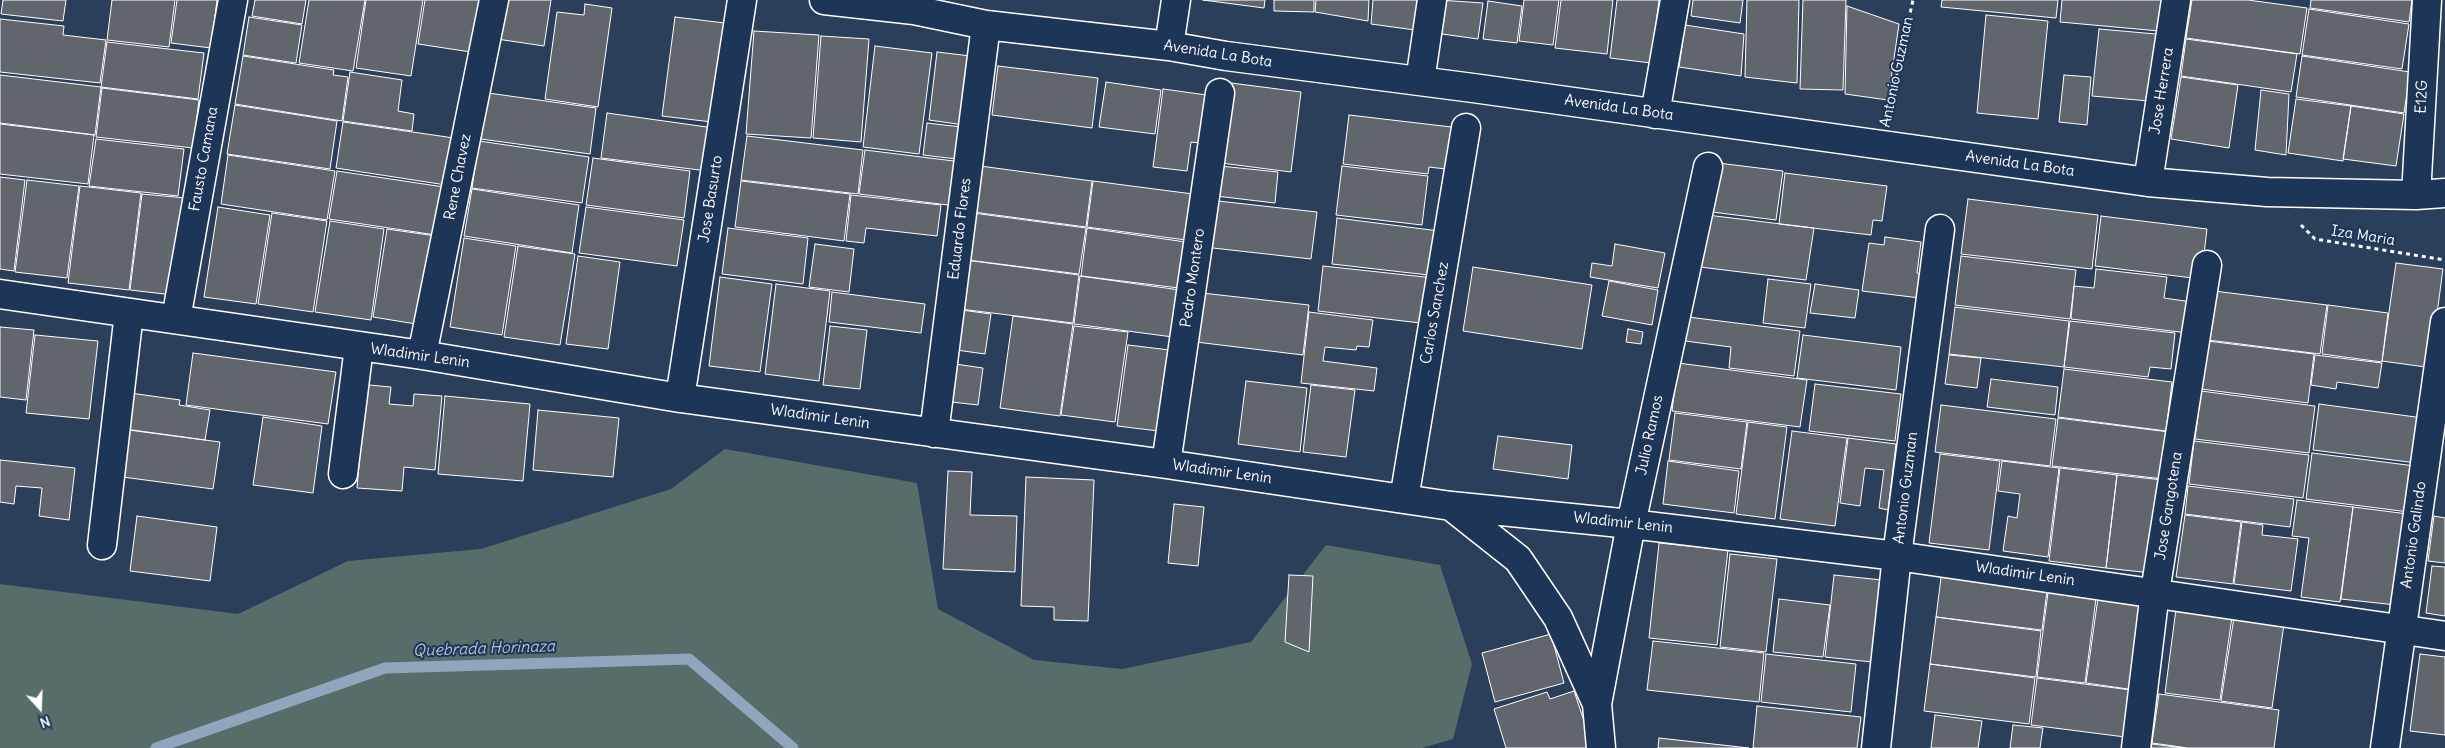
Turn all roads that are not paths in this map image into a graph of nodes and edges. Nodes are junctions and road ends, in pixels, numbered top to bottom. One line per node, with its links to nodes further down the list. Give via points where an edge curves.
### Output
1 (233, 0): 25 (street, Fausto Camana)
2 (494, 0): 28 (street, Rene Chavez)
3 (742, 0): 29 (street, Jose Basurto)
4 (824, 0): 10 (street, Avenida La Bota)
5 (1176, 0): 12 (street)
6 (1432, 0): 13 (street)
7 (1675, 0): 15 (street)
8 (2176, 0): 18 (street, Jose Herrera)
9 (2427, 0): 20 (street, E12G)
10 (915, 5): 11 (street, Avenida La Bota)
11 (986, 25): 12 (street, Avenida La Bota); 30 (street, Eduardo Flores)
12 (1169, 46): 13 (street, Avenida La Bota)
13 (1420, 81): 15 (street, Avenida La Bota)
14 (1220, 93): 31 (street, Pedro Montero)
15 (1655, 114): 18 (street, Avenida La Bota)
16 (1466, 128): 33 (street, Carlos Sanchez)
17 (1708, 167): 35 (street, Julio Ramos)
18 (2148, 182): 20 (street, Avenida La Bota, via 2267,192)
19 (2445, 193): 20 (street, Avenida La Bota)
20 (2416, 195)
21 (1940, 229): 37 (street, Antonio Guzman)
22 (2207, 264): 38 (street, Jose Gangotena)
23 (0, 294): 24 (street, Wladimir Lenin)
24 (129, 313): 25 (street, Wladimir Lenin); 36 (street)
25 (176, 319): 27 (street, Wladimir Lenin)
26 (2445, 322): 39 (street, Antonio Galindo)
27 (359, 347): 28 (street, Wladimir Lenin); 32 (street)
28 (422, 355): 29 (street, Wladimir Lenin)
29 (680, 398): 30 (street, Wladimir Lenin)
30 (934, 433): 31 (street, Wladimir Lenin)
31 (1166, 464): 33 (street, Wladimir Lenin)
32 (343, 474)
33 (1404, 499): 34 (street, Wladimir Lenin)
34 (1451, 506): 35 (street, Wladimir Lenin); 41 (street, Julio Ramos, via 1518,559 1558,618)
35 (1630, 524): 37 (street, Wladimir Lenin); 41 (street, Julio Ramos)
36 (102, 545)
37 (1898, 556): 38 (street, Wladimir Lenin); 43 (street, Antonio Guzman)
38 (2155, 592): 39 (street, Wladimir Lenin); 44 (street, Jose Gangotena)
39 (2401, 630): 40 (street, Wladimir Lenin); 45 (street, Antonio Galindo)
40 (2445, 636)
41 (1597, 704): 42 (street, Julio Ramos)
42 (1601, 748)
43 (1876, 748)
44 (2136, 748)
45 (2385, 748)

